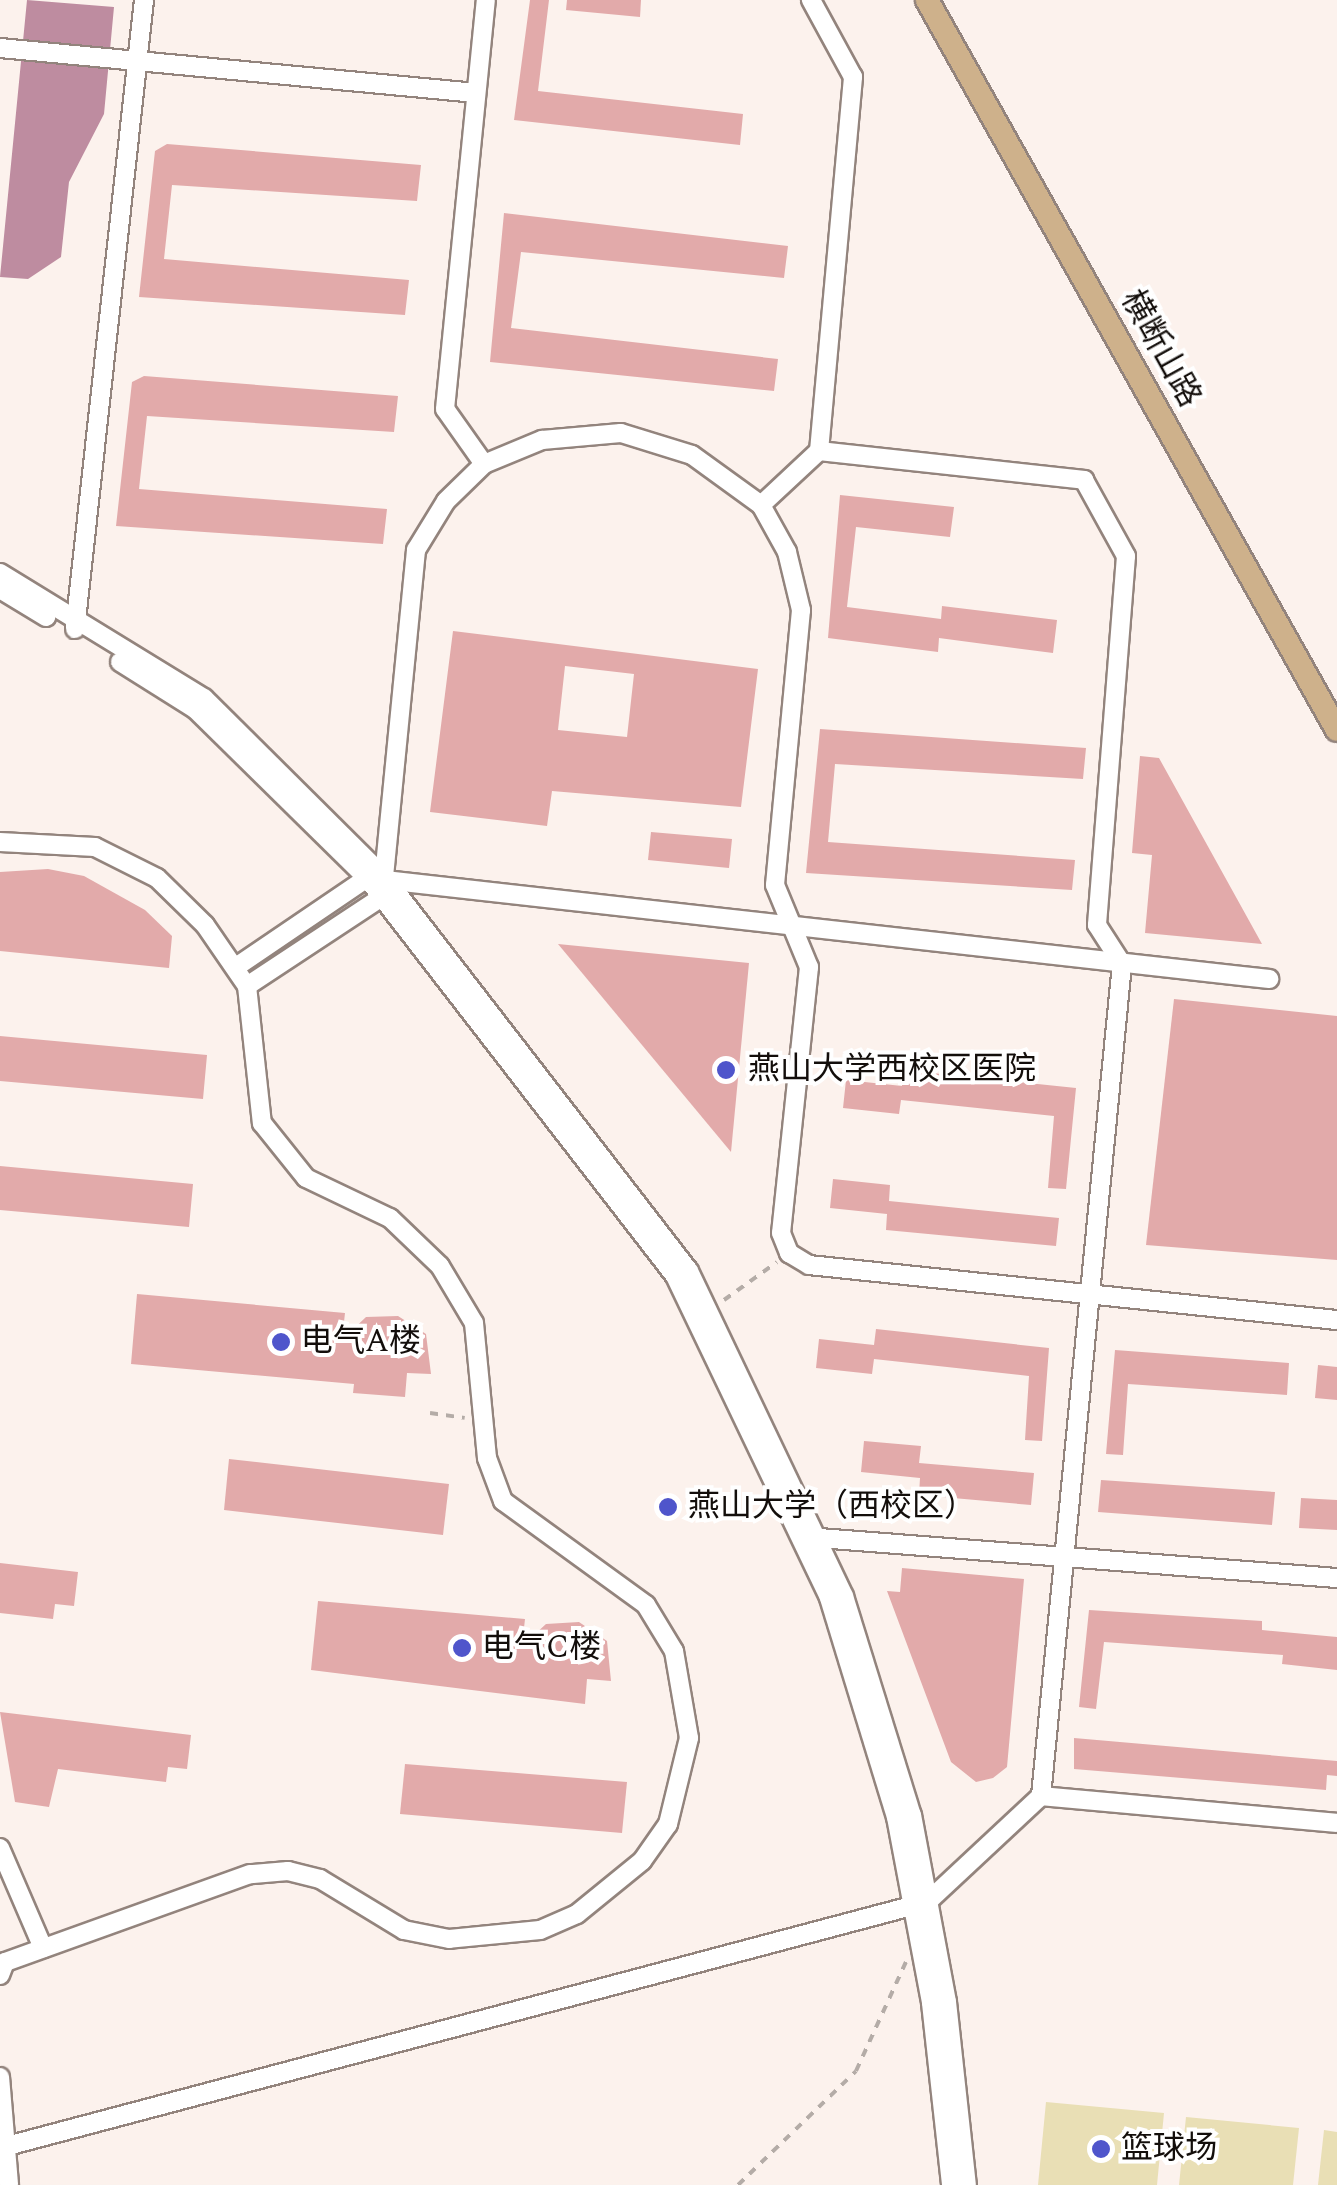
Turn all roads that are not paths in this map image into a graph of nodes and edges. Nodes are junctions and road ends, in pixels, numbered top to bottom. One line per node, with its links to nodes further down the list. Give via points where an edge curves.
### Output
1 (144, 0): 6 (street)
2 (486, 0): 7 (street)
3 (811, 0): 8 (street, via 853,77)
4 (927, 0): 14 (main road, 横断山路)
5 (0, 48): 6 (street)
6 (137, 60): 7 (street); 13 (street)
7 (476, 93): 9 (street, via 445,409)
8 (819, 451): 10 (street); 18 (street, via 1084,480 1126,556 1096,925)
9 (484, 464): 10 (street, via 542,440 620,434 692,455); 16 (street, via 446,501 416,550)
10 (762, 504): 17 (street, via 787,552 801,610 775,884)
11 (0, 572): 13 (street)
12 (0, 589): 13 (street)
13 (75, 628): 16 (street, via 195,708)
14 (1337, 730)
15 (0, 842): 19 (street, via 95,847 157,878)
16 (378, 885): 17 (street); 19 (street); 21 (street); 24 (street, via 675,1276); 24 (street, via 689,1271)
17 (790, 927): 18 (street); 22 (street, via 810,967 781,1233 788,1253 809,1264)
18 (1122, 964): 20 (street); 22 (street)
19 (236, 967): 21 (street)
20 (1269, 979)
21 (247, 986): 31 (street, via 262,1123 306,1178 390,1218 440,1266 474,1323 486,1458 504,1501 646,1605 674,1651 688,1697 683,1782 642,1861 577,1914 494,1939 404,1930 320,1879 288,1870 250,1874)
22 (1092, 1295): 23 (street); 25 (street)
23 (1337, 1320)
24 (808, 1536): 25 (street); 30 (street)
25 (1066, 1556): 26 (street); 27 (street)
26 (1337, 1578)
27 (1041, 1796): 28 (street); 30 (street)
28 (1337, 1823)
29 (0, 1848): 31 (street)
30 (918, 1907): 34 (street); 36 (street); 37 (street)
31 (43, 1948): 32 (street, via 6,1962)
32 (0, 1975)
33 (0, 2076): 34 (street)
34 (7, 2146): 35 (street)
35 (9, 2185)
36 (951, 2185)
37 (967, 2185)

